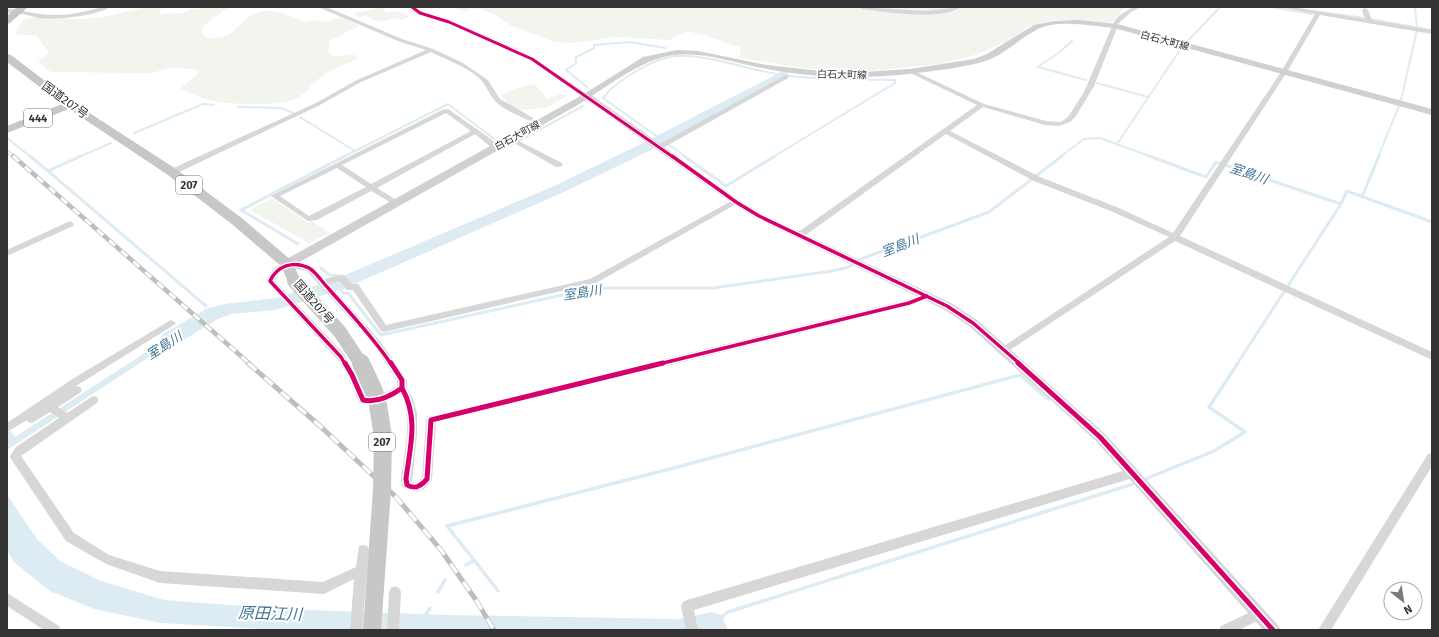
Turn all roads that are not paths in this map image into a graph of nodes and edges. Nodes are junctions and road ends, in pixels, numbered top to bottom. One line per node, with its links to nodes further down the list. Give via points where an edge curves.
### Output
1 (107, 7): 8 (street, via 59,16 39,16)
2 (321, 7): 16 (street)
3 (412, 7): 21 (street, via 420,13 450,22 517,50)
4 (862, 7): 5 (street, via 909,12 946,11)
5 (958, 7)
6 (1138, 7): 14 (street, via 1123,14)
7 (1283, 7): 11 (street)
8 (20, 9): 10 (street); 13 (highway)
9 (1365, 10): 12 (street)
10 (7, 11)
11 (1318, 13): 12 (street); 19 (street)
12 (1368, 19): 15 (street)
13 (7, 21)
14 (1114, 26): 18 (main road, 白石大町線, via 1079,22 1054,23 1036,28 990,56 976,61); 19 (main road, 白石大町線); 23 (street, via 1102,61 1085,97 1069,120 1064,123 1045,123)
15 (1432, 32)
16 (431, 50): 25 (street, via 479,75 498,100); 34 (street, via 357,82 318,104)
17 (7, 57): 22 (highway, 国道207号 / 207)
18 (910, 71): 21 (main road, 白石大町線, via 864,75 820,74 767,67 698,53 677,52 646,59); 23 (street)
19 (1284, 72): 24 (main road, 白石大町線); 40 (street)
20 (786, 77): 30 (street)
21 (587, 96): 25 (main road, 白石大町線); 30 (street)
22 (70, 105): 26 (highway, 444); 34 (highway, 国道207号 / 207)
23 (982, 105): 28 (street)
24 (1432, 112)
25 (539, 123): 29 (main road, 白石大町線)
26 (7, 130)
27 (476, 131): 31 (street); 32 (street, via 448,111 444,111); 35 (street)
28 (945, 131): 39 (street); 40 (street, via 1033,178 1116,210)
29 (515, 141): 31 (main road, 白石大町線); 33 (street)
30 (660, 143): 36 (street)
31 (496, 147): 37 (main road, 白石大町線)
32 (337, 165): 35 (street); 35 (street, via 276,196 308,219)
33 (559, 165)
34 (172, 172): 42 (highway, 国道207号 / 207, via 238,222)
35 (371, 187): 37 (street)
36 (736, 202): 39 (street); 43 (street, via 593,282 384,329 355,286 350,288 342,278)
37 (395, 203): 42 (main road, 白石大町線)
38 (70, 224): 41 (street)
39 (800, 235): 44 (street)
40 (1176, 237): 46 (street); 47 (street)
41 (7, 253)
42 (287, 264): 43 (street, via 310,269); 48 (street, via 272,274 270,280 341,357 363,400 368,402); 63 (highway, 国道207号 / 207, bridge, via 294,281 335,325 352,348 374,392 382,427 382,478)
43 (324, 283): 48 (street, via 377,343 402,380)
44 (927, 296): 46 (street, via 973,323); 48 (street, via 909,303 431,420 427,478 417,488 407,485 412,413)
45 (171, 323): 53 (street, via 77,381)
46 (1004, 350): 55 (street, via 1100,437)
47 (1432, 356)
48 (402, 388)
49 (77, 390): 51 (street)
50 (93, 400): 52 (street)
51 (50, 407): 52 (street); 53 (street)
52 (67, 418): 57 (street, via 15,456 70,537 106,559 160,577 324,588)
53 (9, 430)
54 (1432, 457): 68 (street)
55 (1138, 478): 60 (street); 65 (street, via 688,606)
56 (363, 550): 57 (street)
57 (361, 570): 62 (street)
58 (395, 592): 64 (street)
59 (7, 599): 61 (street)
60 (1259, 614): 66 (street); 67 (street)
61 (55, 630)
62 (356, 630)
63 (372, 630)
64 (394, 630)
65 (692, 630)
66 (1225, 630)
67 (1273, 630)
68 (1324, 630)

